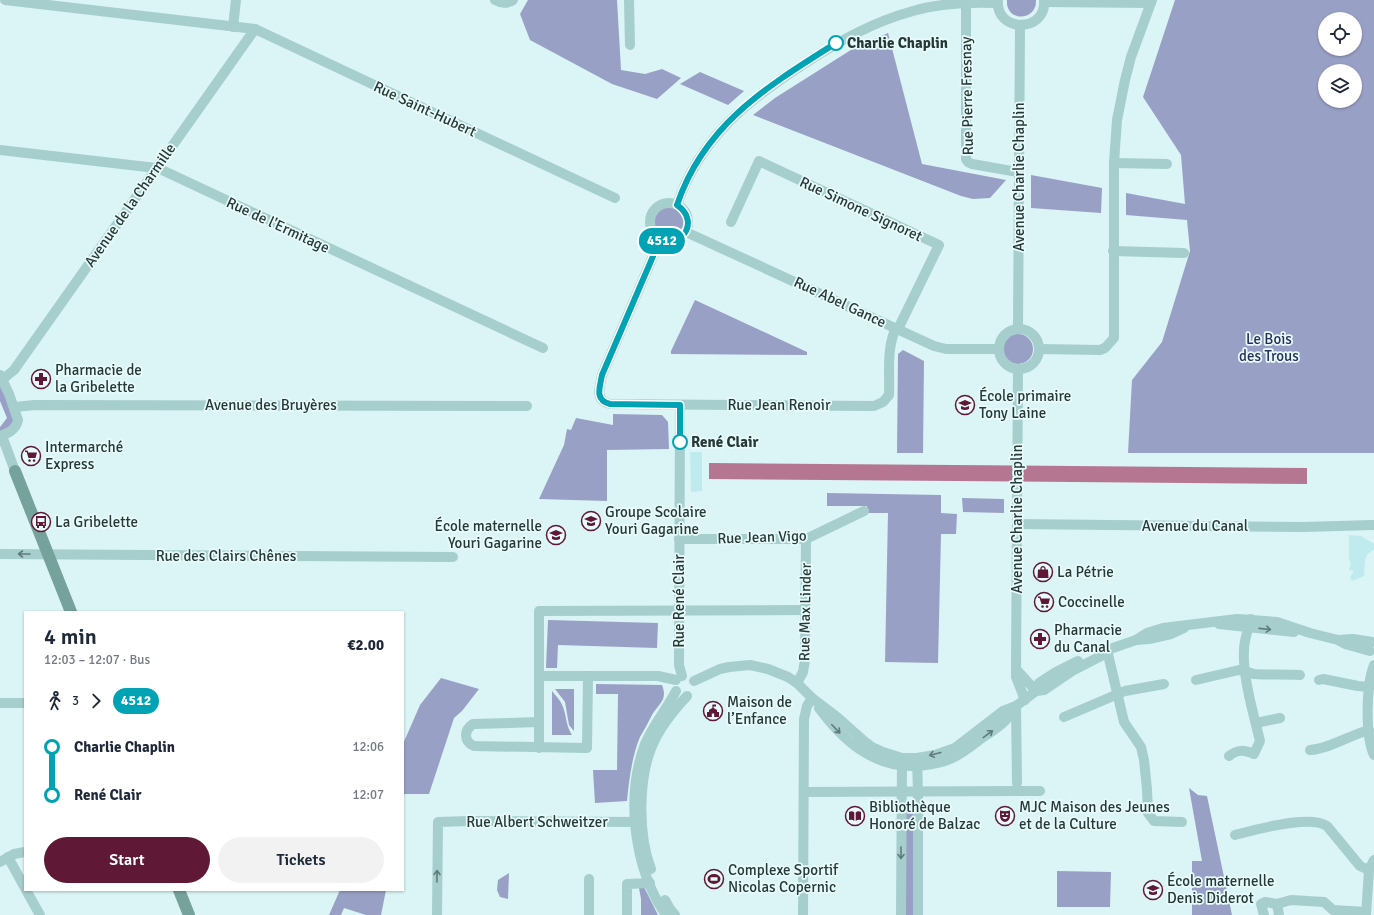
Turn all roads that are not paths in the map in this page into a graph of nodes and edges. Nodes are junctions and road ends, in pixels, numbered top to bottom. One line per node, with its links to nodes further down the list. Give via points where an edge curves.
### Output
1 (5, 0): 11 (street, Rue Saint-Hubert)
2 (236, 0): 11 (street)
3 (495, 0): 4 (street, via 507,4)
4 (513, 0)
5 (629, 0): 13 (street)
6 (997, 1): 9 (street); 10 (street, via 1002,16)
7 (1045, 1): 8 (street); 10 (street, via 1040,16 1034,22)
8 (1152, 2): 15 (street, via 1125,80 1117,120)
9 (966, 3): 18 (street, Rue Pierre Fresnay, via 966,158 972,164); 20 (street, via 934,6 876,23 837,42 783,77 745,105 715,137 692,171)
10 (1020, 26): 18 (street, Avenue Charlie Chaplin)
11 (233, 27): 12 (street, Rue Saint-Hubert)
12 (255, 29): 17 (street, Avenue de la Charmille); 19 (street, Rue Saint-Hubert)
13 (630, 45)
14 (0, 150): 17 (street, Rue de l'Ermitage)
15 (1114, 163): 16 (street); 24 (street)
16 (1166, 164)
17 (156, 168): 28 (street, Rue de l'Ermitage); 32 (street, Avenue de la Charmille, via 14,370)
18 (1018, 172): 26 (street, Avenue Charlie Chaplin)
19 (615, 198)
20 (677, 205): 22 (street, via 682,208 688,220); 23 (street, via 665,203 658,206 650,215 652,232)
21 (731, 222): 27 (street, Rue Simone Signoret, via 758,161 939,245)
22 (686, 232): 23 (street, via 672,242); 27 (street, Rue Abel Gance)
23 (660, 240): 33 (street, Rue Jean Renoir, via 602,375 599,397 604,403 610,404)
24 (1114, 251): 25 (street); 30 (street, via 1114,338 1100,350)
25 (1184, 253)
26 (1018, 328): 29 (street, via 1002,337); 30 (street, via 1035,336)
27 (897, 329): 29 (street, Rue Abel Gance, via 946,349); 33 (street, Rue Jean Renoir, via 890,347 889,395 883,402 874,406)
28 (543, 348)
29 (999, 349): 31 (street, via 1002,360 1012,368)
30 (1039, 349): 31 (street, via 1035,361)
31 (1018, 369): 39 (street, Avenue Charlie Chaplin)
32 (1, 377): 35 (street)
33 (680, 405): 41 (street, Rue René Clair)
34 (527, 406): 35 (street, Avenue des Bruyères)
35 (15, 407): 36 (street, via 17,424)
36 (1, 436): 37 (street)
37 (15, 471): 44 (main road)
38 (864, 511): 42 (street, Rue Jean Vigo)
39 (1017, 524): 40 (street, Avenue du Canal, via 1303,527); 53 (street, Avenue Charlie Chaplin)
40 (1374, 524)
41 (679, 538): 42 (street, Rue Jean Vigo); 46 (street, Rue René Clair)
42 (806, 539): 47 (street, Rue Max Linder)
43 (0, 554): 44 (street, Rue des Clairs Chênes, one-way to 43)
44 (48, 554): 45 (street, Rue des Clairs Chênes); 48 (main road)
45 (453, 557)
46 (679, 610): 47 (street); 56 (street, via 539,611); 58 (street, Rue René Clair)
47 (806, 610): 62 (street, Rue Max Linder, via 805,660 803,672)
48 (71, 611)
49 (1250, 624): 50 (street, via 1310,633 1345,644); 51 (street, via 1191,624 1171,634 1149,640 1136,640); 54 (street, via 1244,650)
50 (1373, 648)
51 (1107, 650): 66 (street, via 1044,690); 67 (street)
52 (1374, 665): 64 (street)
53 (1016, 669): 66 (street); 70 (street, Avenue Charlie Chaplin)
54 (1245, 670): 55 (street, via 1252,674); 59 (street); 77 (street)
55 (1300, 675)
56 (540, 676): 57 (street); 76 (street)
57 (588, 676): 58 (street); 79 (street, via 587,748)
58 (679, 678): 61 (street, via 690,677); 65 (street, via 674,686)
59 (1196, 680)
60 (1319, 680): 64 (street)
61 (694, 681): 62 (street, via 720,669 750,666 773,671); 68 (street, via 693,693)
62 (797, 683): 69 (street)
63 (1164, 684): 67 (street)
64 (1369, 687): 78 (street)
65 (676, 691): 68 (street, via 680,696); 90 (street, via 652,730 641,758 635,786)
66 (1036, 691): 70 (street)
67 (1117, 694): 74 (street); 91 (street, via 1124,722 1141,747 1148,813 1154,822)
68 (687, 696): 110 (street, via 673,711 652,746 642,787 642,823 650,866 670,909)
69 (812, 698): 83 (street, via 864,741); 86 (street, via 804,719)
70 (1024, 700): 73 (street)
71 (0, 703): 72 (street)
72 (24, 703)
73 (1016, 706): 84 (street, via 1004,721 957,755 938,763); 85 (street)
74 (1064, 717)
75 (1280, 718): 77 (street)
76 (539, 722): 79 (street); 79 (street, via 473,724 466,732 469,744 474,746)
77 (1256, 723): 82 (street, via 1260,741 1254,754 1244,750)
78 (1369, 730): 80 (street, via 1318,750); 81 (street)
79 (539, 748)
80 (1310, 750)
81 (1374, 755)
82 (1229, 756)
83 (902, 762): 84 (street); 87 (street)
84 (917, 762): 88 (street)
85 (1017, 783)
86 (804, 792): 87 (street); 111 (street)
87 (902, 792): 88 (street); 112 (street, one-way to 112)
88 (918, 792): 89 (street); 113 (street)
89 (1040, 792)
90 (635, 822): 98 (street, via 638,845); 106 (street, Rue Albert Schweitzer, one-way to 90, via 438,822)
91 (1182, 822)
92 (1235, 835): 96 (street, via 1283,824 1321,823 1360,866)
93 (24, 852): 94 (street)
94 (4, 859): 99 (street)
95 (1374, 860): 96 (street)
96 (1369, 870): 103 (street)
97 (589, 878): 107 (street)
98 (650, 884): 108 (street, via 627,884); 109 (street)
99 (24, 886)
100 (27, 891): 104 (street)
101 (179, 891): 105 (main road)
102 (1277, 904): 103 (street, via 1291,900 1324,902 1333,910); 114 (street, via 1261,904); 115 (street)
103 (1366, 914)
104 (40, 915)
105 (189, 915)
106 (437, 915)
107 (589, 915)
108 (627, 915)
109 (666, 915)
110 (676, 915)
111 (803, 915)
112 (901, 915)
113 (918, 915)
114 (1264, 915)
115 (1280, 915)

